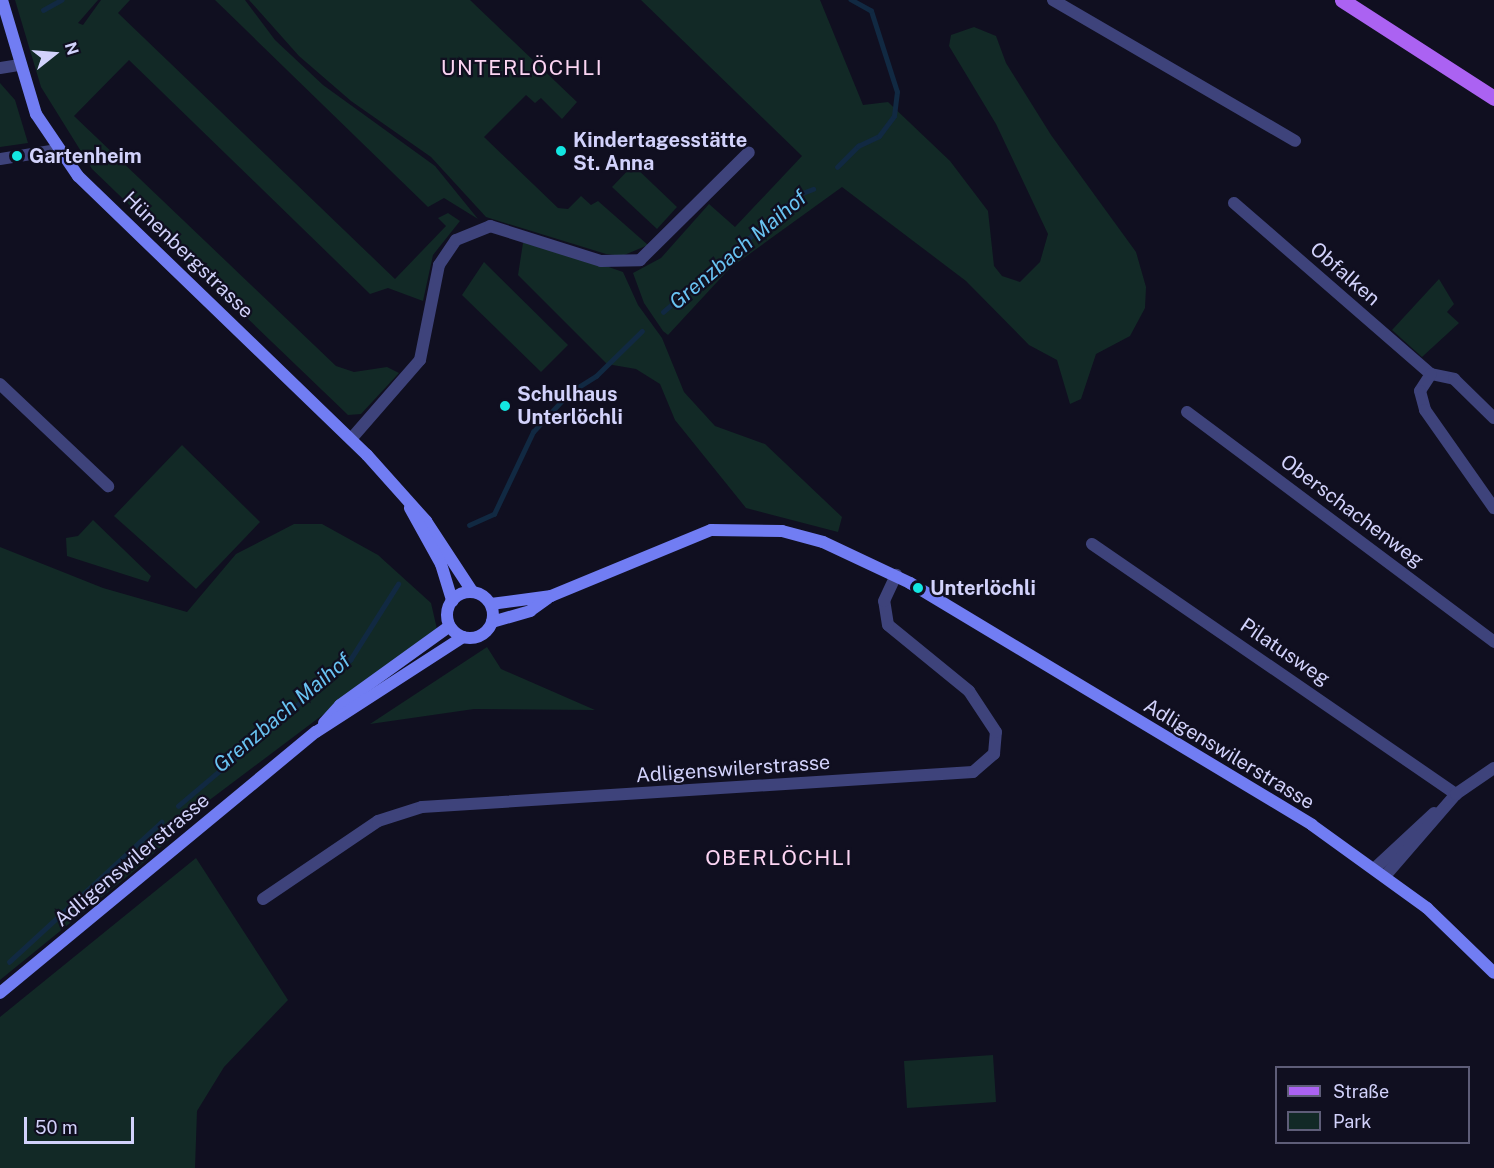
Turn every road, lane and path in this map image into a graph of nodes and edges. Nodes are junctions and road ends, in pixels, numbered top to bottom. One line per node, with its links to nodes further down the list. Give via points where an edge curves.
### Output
1 (2, 0): 4 (main road, Hünenbergstrasse)
2 (1053, 0): 7 (street)
3 (1342, 0): 6 (main road)
4 (20, 65): 5 (street); 8 (main road, Hünenbergstrasse, via 36,114)
5 (0, 68)
6 (1494, 98)
7 (1295, 141)
8 (57, 150): 10 (street); 16 (main road, Hünenbergstrasse, via 78,176)
9 (749, 152): 16 (street, via 640,260 601,261 490,226 456,240 439,265 420,360)
10 (0, 159)
11 (1234, 204): 12 (street, Obfalken)
12 (1431, 374): 15 (street, Obfalken, via 1454,379); 19 (street, via 1420,391 1425,410)
13 (0, 384): 17 (street)
14 (1187, 412): 29 (street, Oberschachenweg)
15 (1494, 418)
16 (351, 439): 18 (main road, Hünenbergstrasse)
17 (108, 486)
18 (406, 502): 22 (main road, Hünenbergstrasse, via 426,521); 24 (main road, Hünenbergstrasse, via 441,564)
19 (1494, 508)
20 (1092, 543): 32 (street, Pilatusweg)
21 (896, 575): 23 (main road, Adligenswilerstrasse, via 823,542 782,531 734,527 682,538); 33 (main road, Adligenswilerstrasse, via 1311,825); 34 (street, Adligenswilerstrasse, via 884,601 888,625 969,691 996,732 994,754 973,772 422,807 378,821)
22 (472, 591): 24 (main road); 25 (main road)
23 (551, 596): 25 (main road, Adligenswilerstrasse); 26 (main road, Adligenswilerstrasse, via 530,611)
24 (452, 601): 27 (main road)
25 (491, 604): 26 (main road)
26 (492, 622): 28 (main road, via 480,636)
27 (450, 626): 28 (main road); 30 (main road, Adligenswilerstrasse, via 340,705)
28 (463, 637): 30 (main road, Adligenswilerstrasse)
29 (1494, 642)
30 (316, 732): 36 (main road, Adligenswilerstrasse)
31 (1494, 768): 32 (street)
32 (1456, 794): 33 (street)
33 (1380, 872): 35 (main road, Adligenswilerstrasse)
34 (263, 899)
35 (1494, 973)
36 (0, 993)

